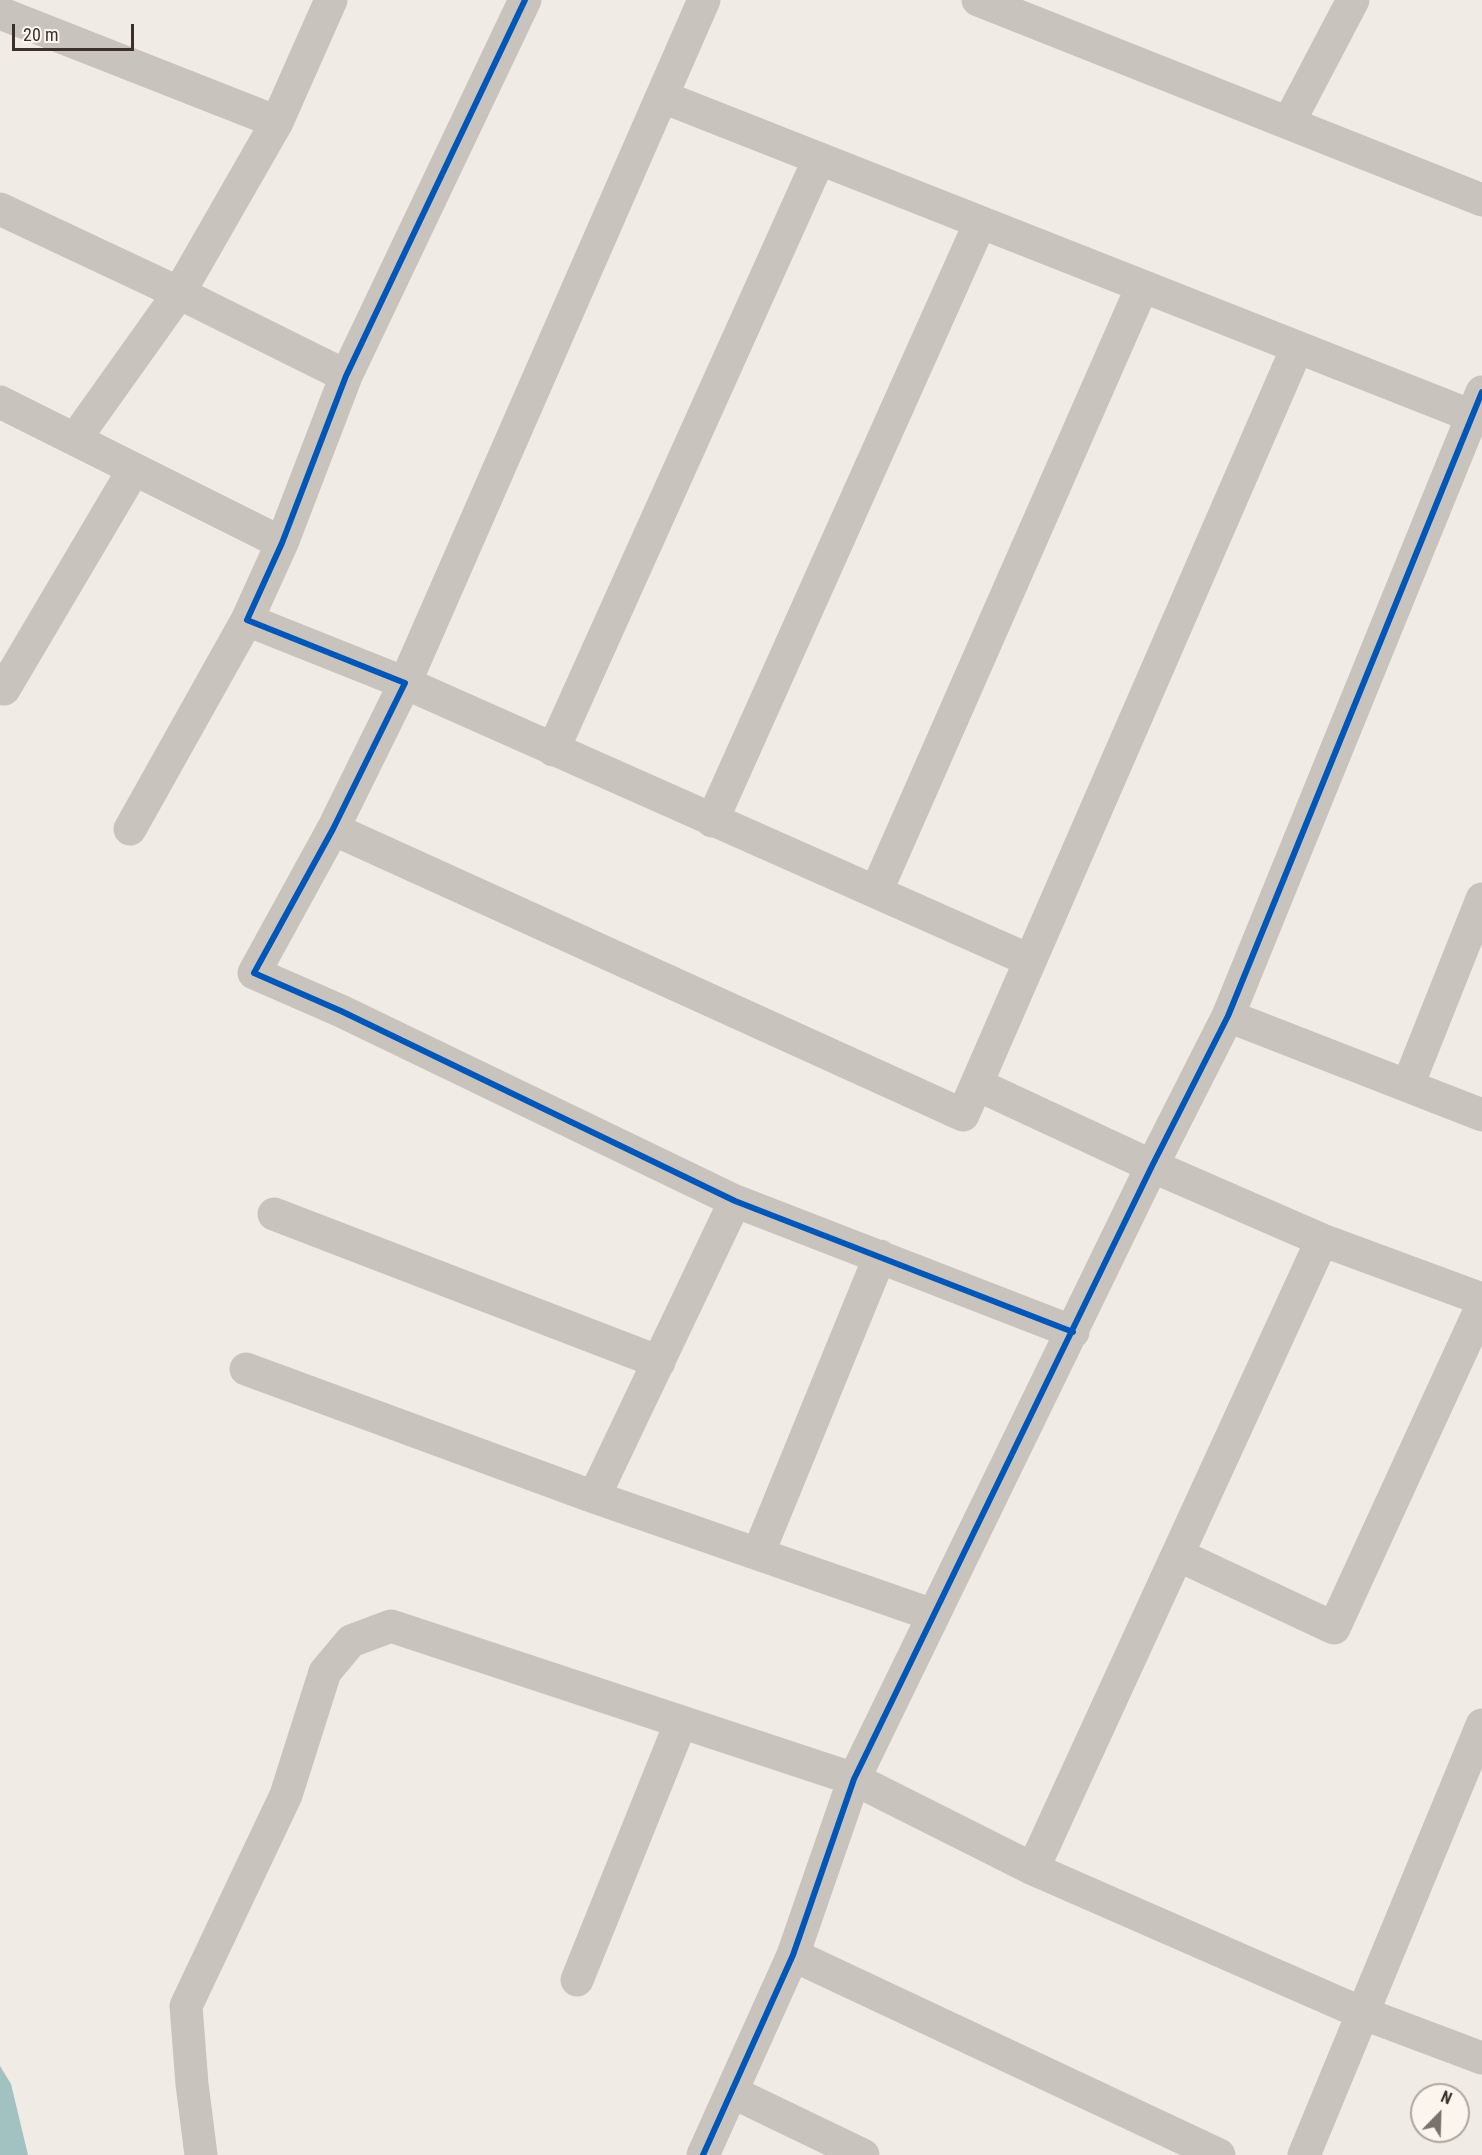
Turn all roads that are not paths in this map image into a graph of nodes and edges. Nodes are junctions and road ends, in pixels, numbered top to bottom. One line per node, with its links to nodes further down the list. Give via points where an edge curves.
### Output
1 (331, 0): 8 (street)
2 (525, 0): 17 (street)
3 (704, 0): 7 (street)
4 (978, 0): 9 (street)
5 (1353, 0): 9 (street)
6 (0, 13): 8 (street)
7 (663, 98): 10 (street); 24 (street)
8 (277, 122): 15 (street)
9 (1289, 122): 11 (street)
10 (819, 159): 13 (street); 26 (street)
11 (1482, 200)
12 (0, 209): 15 (street)
13 (980, 223): 14 (street); 27 (street)
14 (1142, 287): 16 (street); 30 (street)
15 (179, 293): 17 (street); 20 (street)
16 (1297, 348): 19 (street); 32 (street)
17 (346, 376): 22 (street)
18 (0, 402): 20 (street)
19 (1477, 404): 33 (street)
20 (75, 439): 21 (street)
21 (134, 469): 22 (street); 25 (street)
22 (282, 543): 23 (street)
23 (247, 620): 24 (street); 28 (street)
24 (405, 683): 26 (street); 29 (street)
25 (4, 688)
26 (553, 750): 27 (street)
27 (712, 821): 30 (street)
28 (130, 829)
29 (333, 829): 34 (street, via 963,1115); 38 (street, via 254,973)
30 (876, 892): 32 (street)
31 (1482, 899): 35 (street)
32 (1029, 960): 34 (street)
33 (1228, 1016): 35 (street); 37 (street)
34 (978, 1085): 37 (street)
35 (1408, 1085): 36 (street)
36 (1482, 1115)
37 (1152, 1166): 40 (street); 44 (street)
38 (735, 1201): 41 (street); 45 (street)
39 (274, 1214): 45 (street)
40 (1322, 1240): 42 (street); 49 (street)
41 (880, 1256): 44 (street); 48 (street)
42 (1482, 1299)
43 (1482, 1306): 49 (street, via 1334,1628)
44 (1073, 1332): 50 (street)
45 (658, 1362): 47 (street)
46 (246, 1369): 47 (street)
47 (594, 1497): 48 (street)
48 (758, 1554): 50 (street)
49 (1178, 1555): 54 (street)
50 (933, 1615): 53 (street)
51 (681, 1722): 53 (street); 56 (street); 60 (street, via 391,1626 351,1641 325,1672 286,1795 186,2006)
52 (1482, 1725): 57 (street)
53 (854, 1779): 54 (street); 55 (street)
54 (1033, 1869): 57 (street)
55 (793, 1955): 59 (street); 63 (street)
56 (577, 1980)
57 (1362, 2013): 58 (street); 64 (street)
58 (1482, 2058)
59 (732, 2092): 61 (street); 62 (street)
60 (201, 2155)
61 (703, 2155)
62 (863, 2155)
63 (1219, 2155)
64 (1304, 2155)

